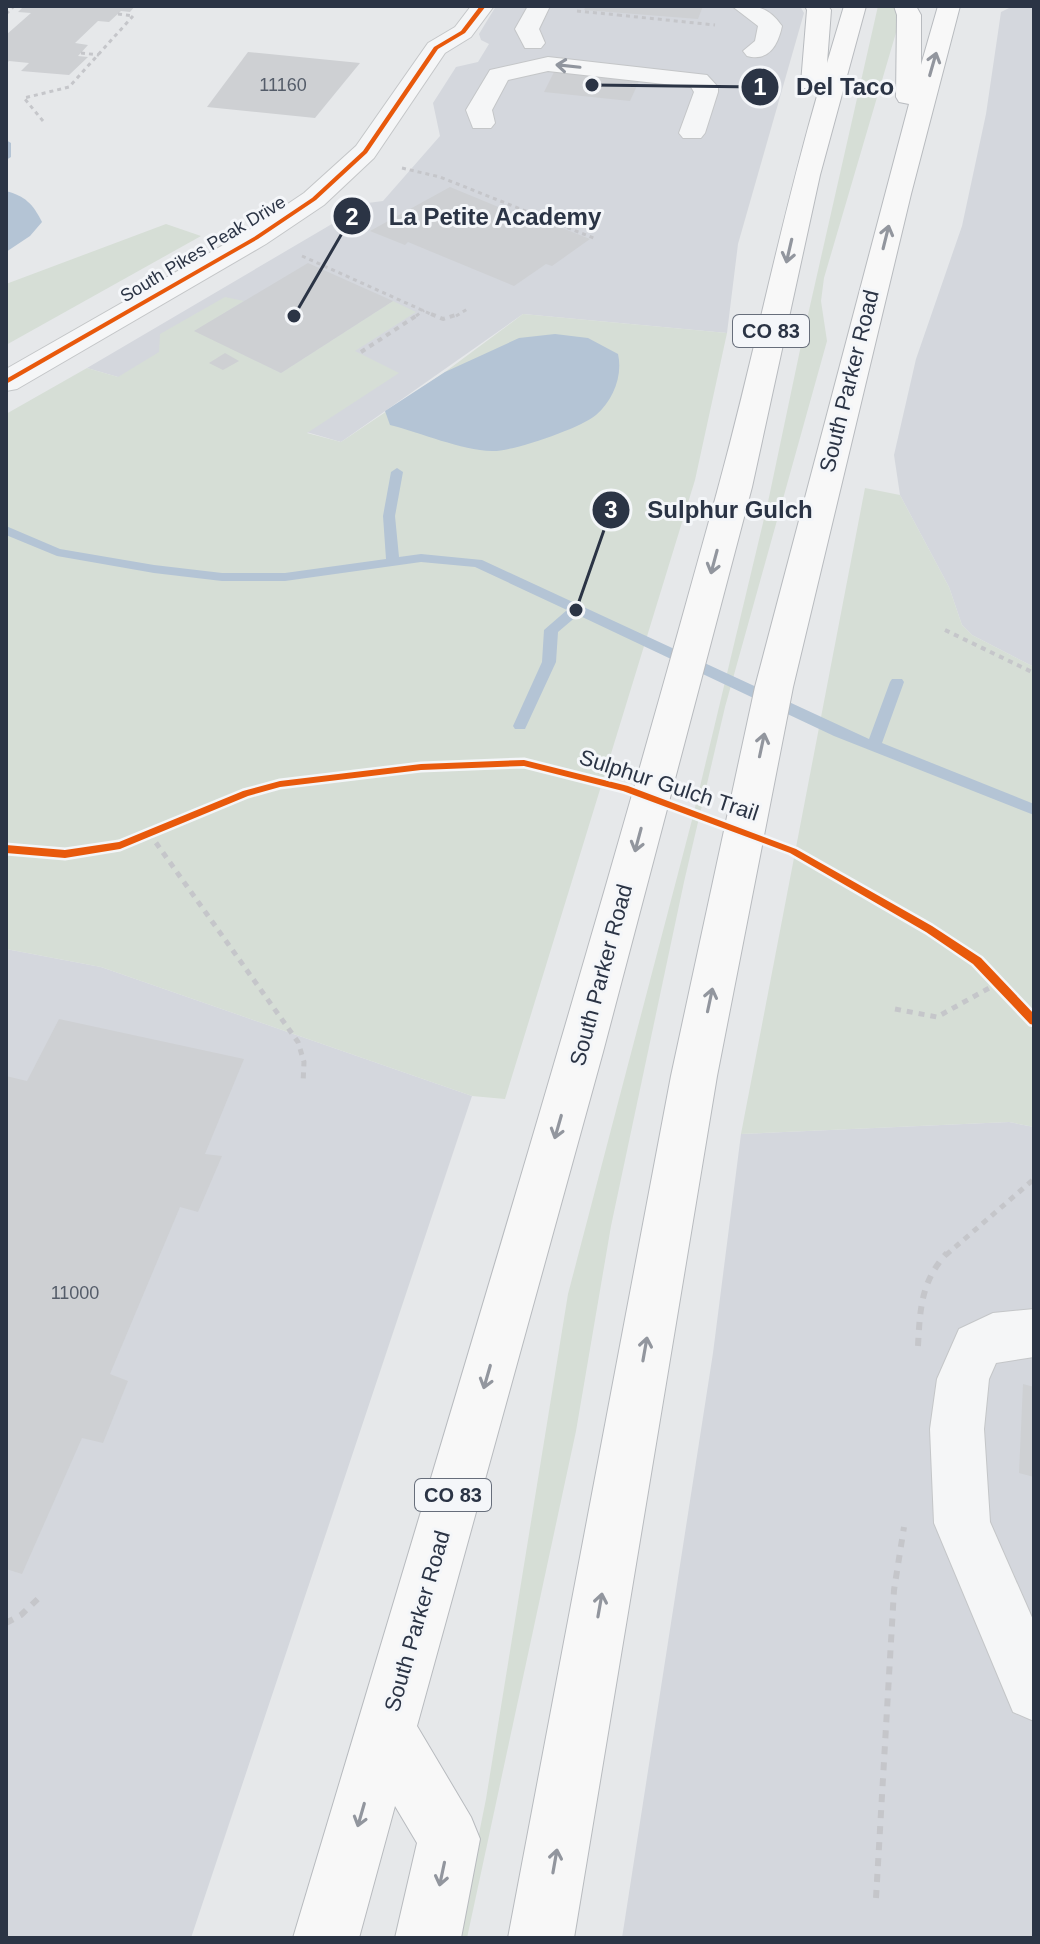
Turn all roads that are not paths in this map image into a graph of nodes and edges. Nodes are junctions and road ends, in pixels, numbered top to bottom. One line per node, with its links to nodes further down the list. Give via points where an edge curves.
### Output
1 (483, 6): 10 (street, South Pikes Peak Drive, via 463,32)
2 (539, 6): 9 (street, via 527,29)
3 (743, 6): 11 (street, via 770,26 766,44)
4 (816, 6): 15 (highway)
5 (855, 6): 15 (highway, South Parker Road / CO 83)
6 (905, 6): 14 (highway)
7 (438, 18): 10 (street, via 431,30)
8 (953, 19): 14 (highway, South Parker Road, one-way to 8)
9 (533, 43)
10 (436, 48): 16 (street, South Pikes Peak Drive, via 365,152 291,217)
11 (755, 51)
12 (482, 123): 13 (street, one-way to 12, via 706,92 698,80 548,64 499,75 479,110)
13 (692, 133)
14 (908, 151): 22 (highway, South Parker Road, one-way to 14, via 694,1076 774,687)
15 (807, 175): 19 (highway, South Parker Road / CO 83, one-way to 19, via 735,487)
16 (6, 382)
17 (1034, 1333): 18 (street, via 993,1337 977,1346 963,1379 957,1429 962,1523)
18 (1034, 1691)
19 (385, 1730): 20 (highway, South Parker Road / CO 83, one-way to 20); 21 (highway, one-way to 21, via 449,1839)
20 (326, 1938)
21 (428, 1938)
22 (541, 1938)

